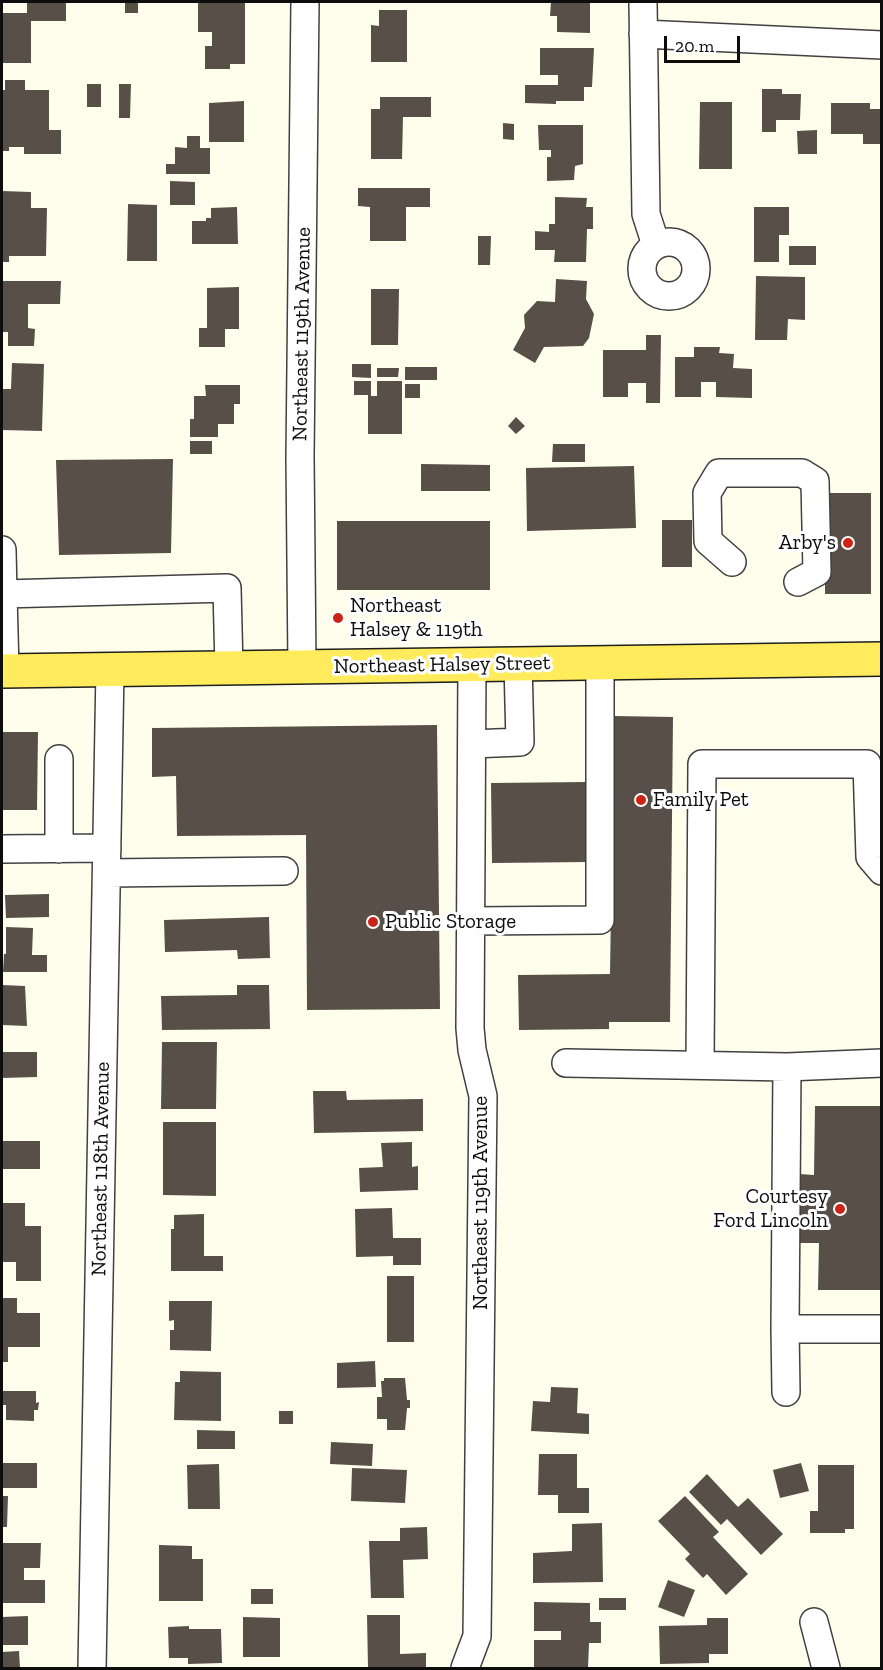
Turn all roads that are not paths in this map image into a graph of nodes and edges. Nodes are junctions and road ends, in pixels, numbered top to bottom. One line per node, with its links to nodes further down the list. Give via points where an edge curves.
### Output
1 (305, 2): 14 (street, Northeast 119th Avenue, via 300,444)
2 (643, 2): 3 (street)
3 (643, 34): 4 (street); 5 (street, via 646,214)
4 (882, 45)
5 (656, 245)
6 (2, 550): 9 (street)
7 (732, 562): 8 (street, via 708,541 707,492 719,473 802,473 815,481 817,572)
8 (798, 582)
9 (3, 594): 15 (street, via 227,588); 17 (street)
10 (882, 659): 11 (main road, Northeast Halsey Street)
11 (600, 663): 12 (main road, Northeast Halsey Street); 25 (street, via 600,920)
12 (518, 664): 13 (main road, Northeast Halsey Street); 18 (street, via 520,742)
13 (472, 665): 14 (main road, Northeast Halsey Street); 18 (street, Northeast 119th Avenue)
14 (302, 667): 15 (main road, Northeast Halsey Street)
15 (229, 668): 16 (main road, Northeast Halsey Street)
16 (110, 669): 17 (main road, Northeast Halsey Street); 22 (street, Northeast 118th Avenue)
17 (3, 671)
18 (472, 744): 25 (street, Northeast 119th Avenue)
19 (60, 759): 21 (street)
20 (2, 849): 21 (street)
21 (59, 849): 22 (street)
22 (107, 861): 23 (street); 34 (street, Northeast 118th Avenue)
23 (284, 871)
24 (882, 871): 28 (street, via 870,857 867,764 702,764)
25 (471, 921): 35 (street, Northeast 119th Avenue, via 470,1028 483,1096 483,1119 477,1636)
26 (566, 1063): 28 (street)
27 (882, 1063): 29 (street)
28 (700, 1065): 29 (street)
29 (787, 1067): 30 (street)
30 (785, 1329): 31 (street); 32 (street)
31 (882, 1329)
32 (786, 1392)
33 (814, 1622): 36 (street)
34 (92, 1668)
35 (465, 1668)
36 (826, 1668)

